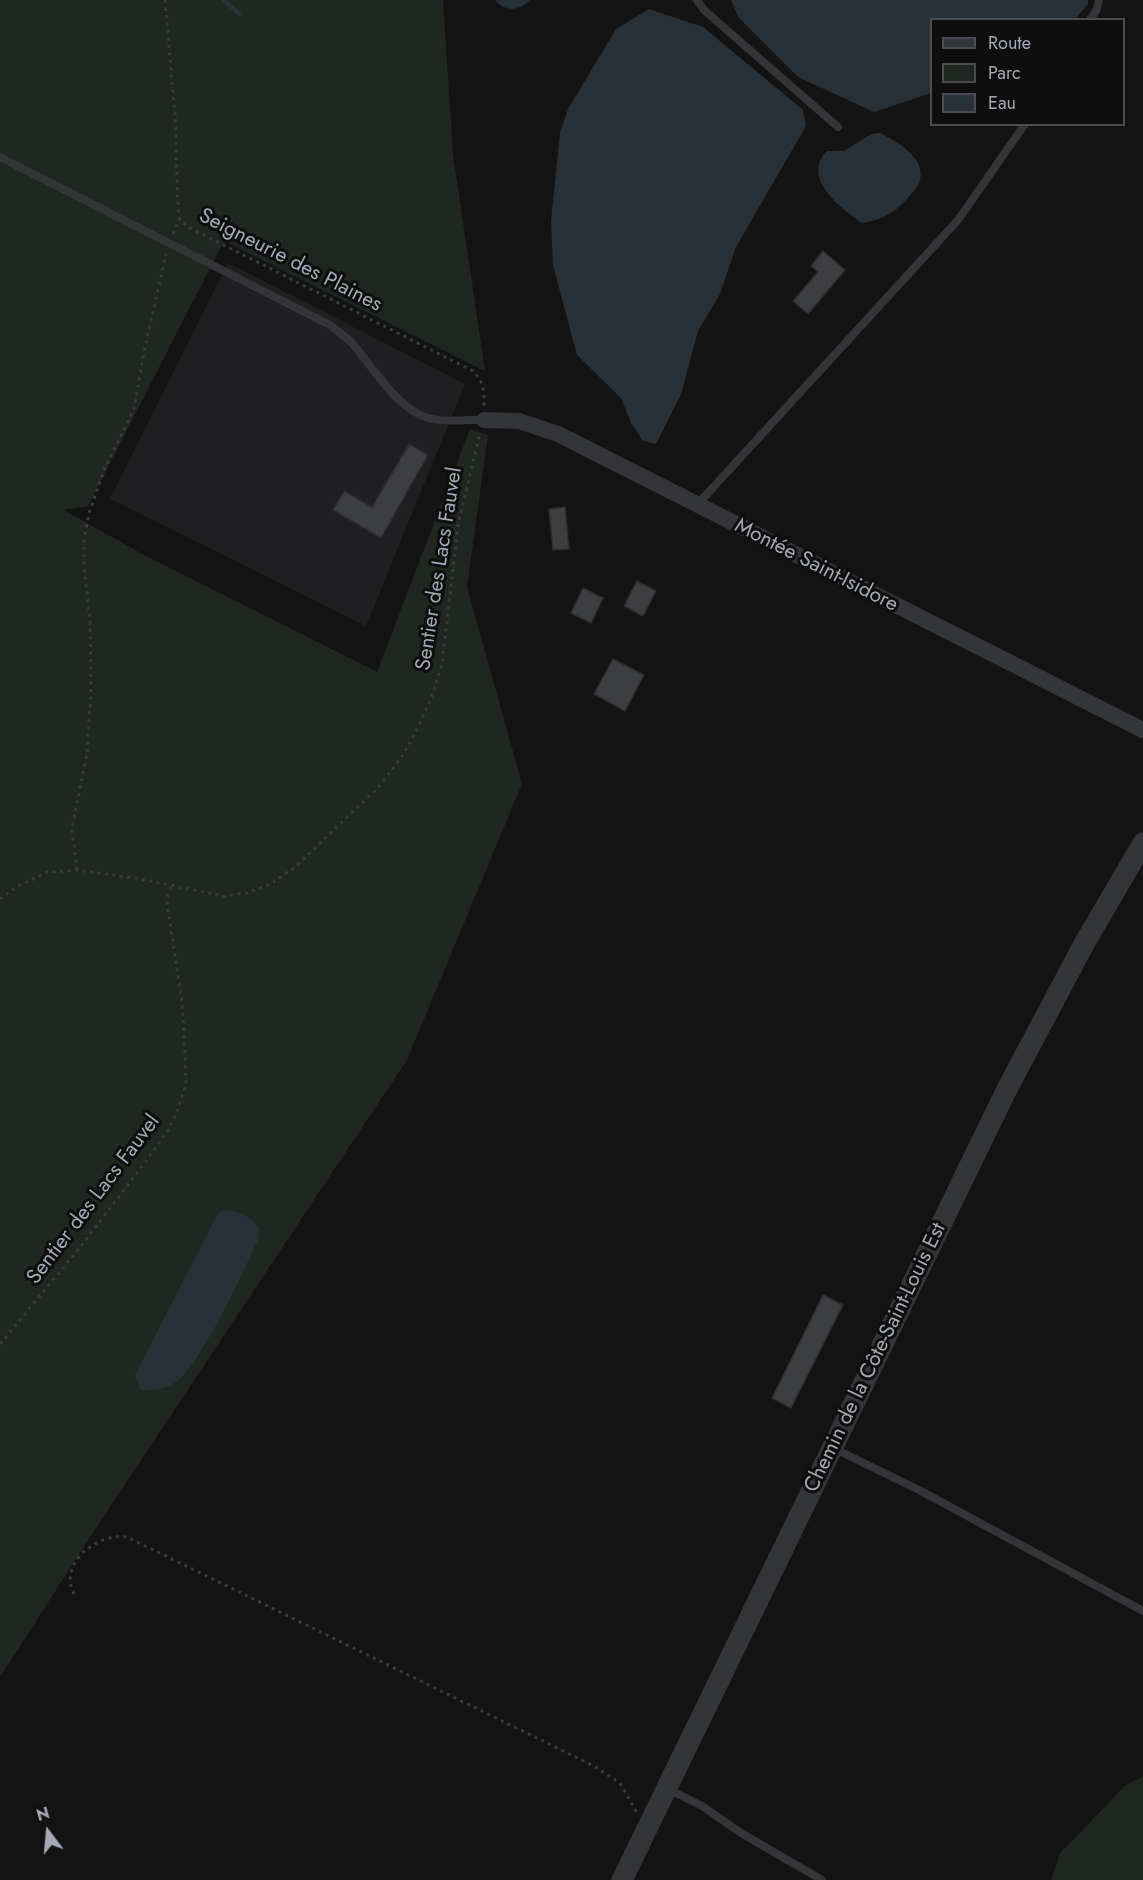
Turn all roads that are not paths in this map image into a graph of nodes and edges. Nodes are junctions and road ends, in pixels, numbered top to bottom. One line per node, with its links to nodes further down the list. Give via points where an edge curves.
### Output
1 (697, 0): 5 (lane)
2 (1099, 0): 3 (lane)
3 (1091, 18)
4 (1024, 126): 8 (lane, via 958,220)
5 (838, 127)
6 (0, 157): 7 (lane, via 330,325 350,341 411,410 441,420)
7 (484, 420): 8 (street, Montée Saint-Isidore, via 519,421 548,430)
8 (697, 506): 9 (street, Montée Saint-Isidore)
9 (1143, 730)
10 (1143, 843): 11 (street, Chemin de la Côte-Saint-Louis Est, via 1024,1054)
11 (833, 1448): 12 (lane); 13 (street, Chemin de la Côte-Saint-Louis Est)
12 (1143, 1611)
13 (668, 1788): 14 (street, Chemin de la Côte-Saint-Louis Est); 15 (lane)
14 (622, 1880)
15 (822, 1880)

